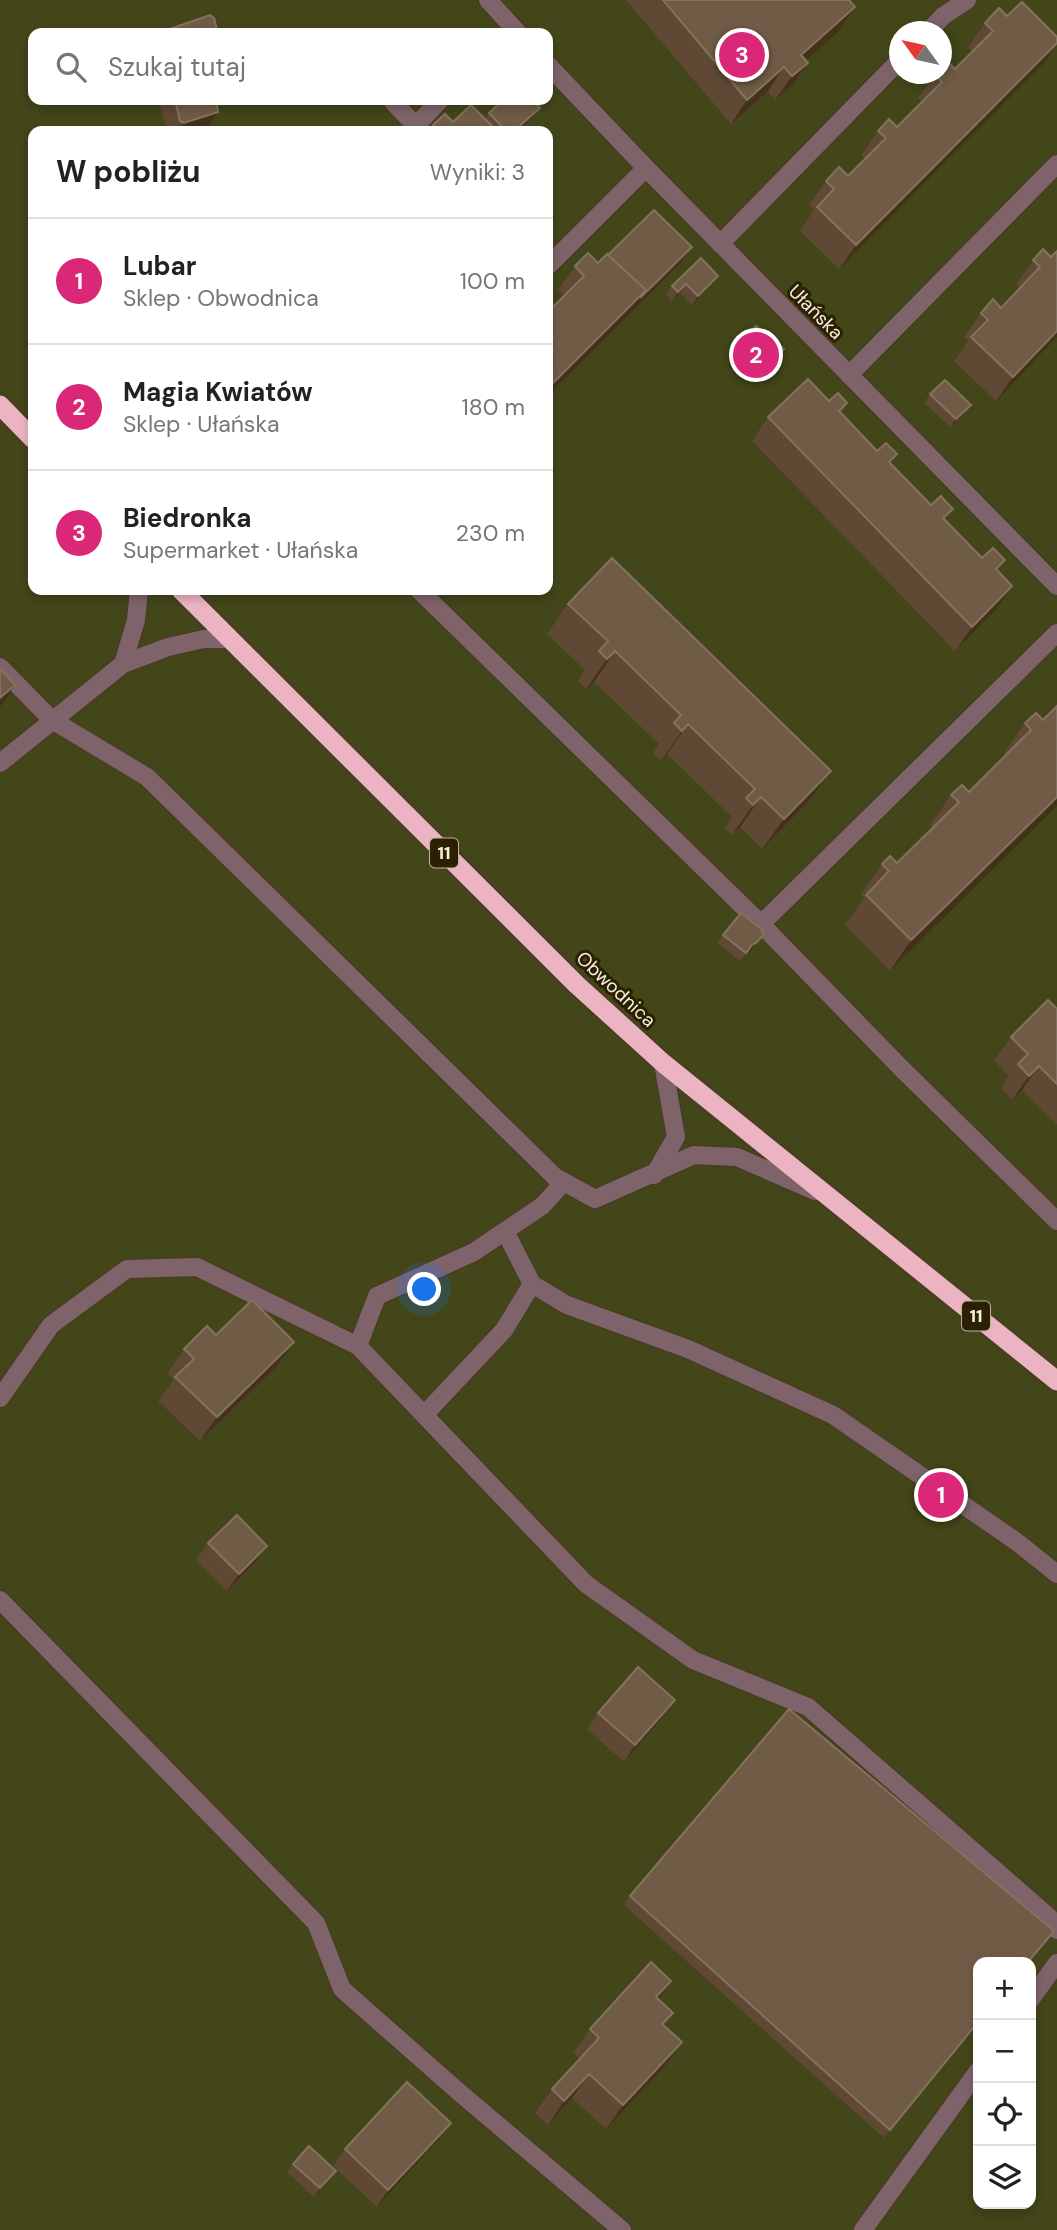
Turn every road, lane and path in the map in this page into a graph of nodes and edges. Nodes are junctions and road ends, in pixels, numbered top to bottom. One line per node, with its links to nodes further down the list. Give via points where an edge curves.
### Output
1 (488, 0): 4 (street)
2 (967, 0): 3 (street)
3 (938, 21)
4 (508, 28)
5 (553, 70): 12 (street, Ułańska)
6 (889, 71): 13 (street)
7 (395, 105): 9 (street)
8 (436, 105): 10 (street)
9 (412, 126)
10 (417, 126)
11 (1057, 164): 15 (street)
12 (646, 169): 13 (street, Ułańska); 14 (street)
13 (720, 244): 15 (street, Ułańska)
14 (553, 261)
15 (849, 375): 18 (street, Ułańska)
16 (0, 405): 17 (highway)
17 (28, 434)
18 (1057, 586)
19 (138, 595): 24 (street)
20 (186, 595): 23 (highway, Obwodnica / 11)
21 (424, 595): 28 (street)
22 (1057, 633): 28 (street)
23 (229, 639): 24 (street, via 204,639); 29 (highway, Obwodnica / 11, via 577,985)
24 (123, 664): 26 (street)
25 (0, 667): 26 (street)
26 (52, 720): 27 (street); 31 (street, via 147,777)
27 (0, 763)
28 (761, 924): 33 (street)
29 (663, 1063): 30 (street, via 676,1137); 32 (highway, Obwodnica / 11)
30 (654, 1175): 31 (street, via 596,1199); 32 (street, via 694,1156 737,1157)
31 (564, 1182): 34 (street, via 542,1206)
32 (825, 1195): 37 (highway, Obwodnica / 11)
33 (1057, 1221)
34 (505, 1231): 35 (street); 36 (street, via 474,1252 377,1296)
35 (532, 1284): 39 (street, via 504,1330); 40 (street, via 567,1305 688,1349 833,1415)
36 (358, 1346): 38 (street, via 197,1268 127,1269 51,1325); 39 (street)
37 (1057, 1381)
38 (0, 1398)
39 (424, 1415): 42 (street, via 586,1584 693,1660 808,1707 1049,1917)
40 (1057, 1574)
41 (0, 1600): 46 (street, via 316,1923 342,1989)
42 (1057, 1930)
43 (1057, 1963): 44 (street)
44 (1036, 1992)
45 (973, 2078): 47 (street)
46 (622, 2230)
47 (863, 2230)

